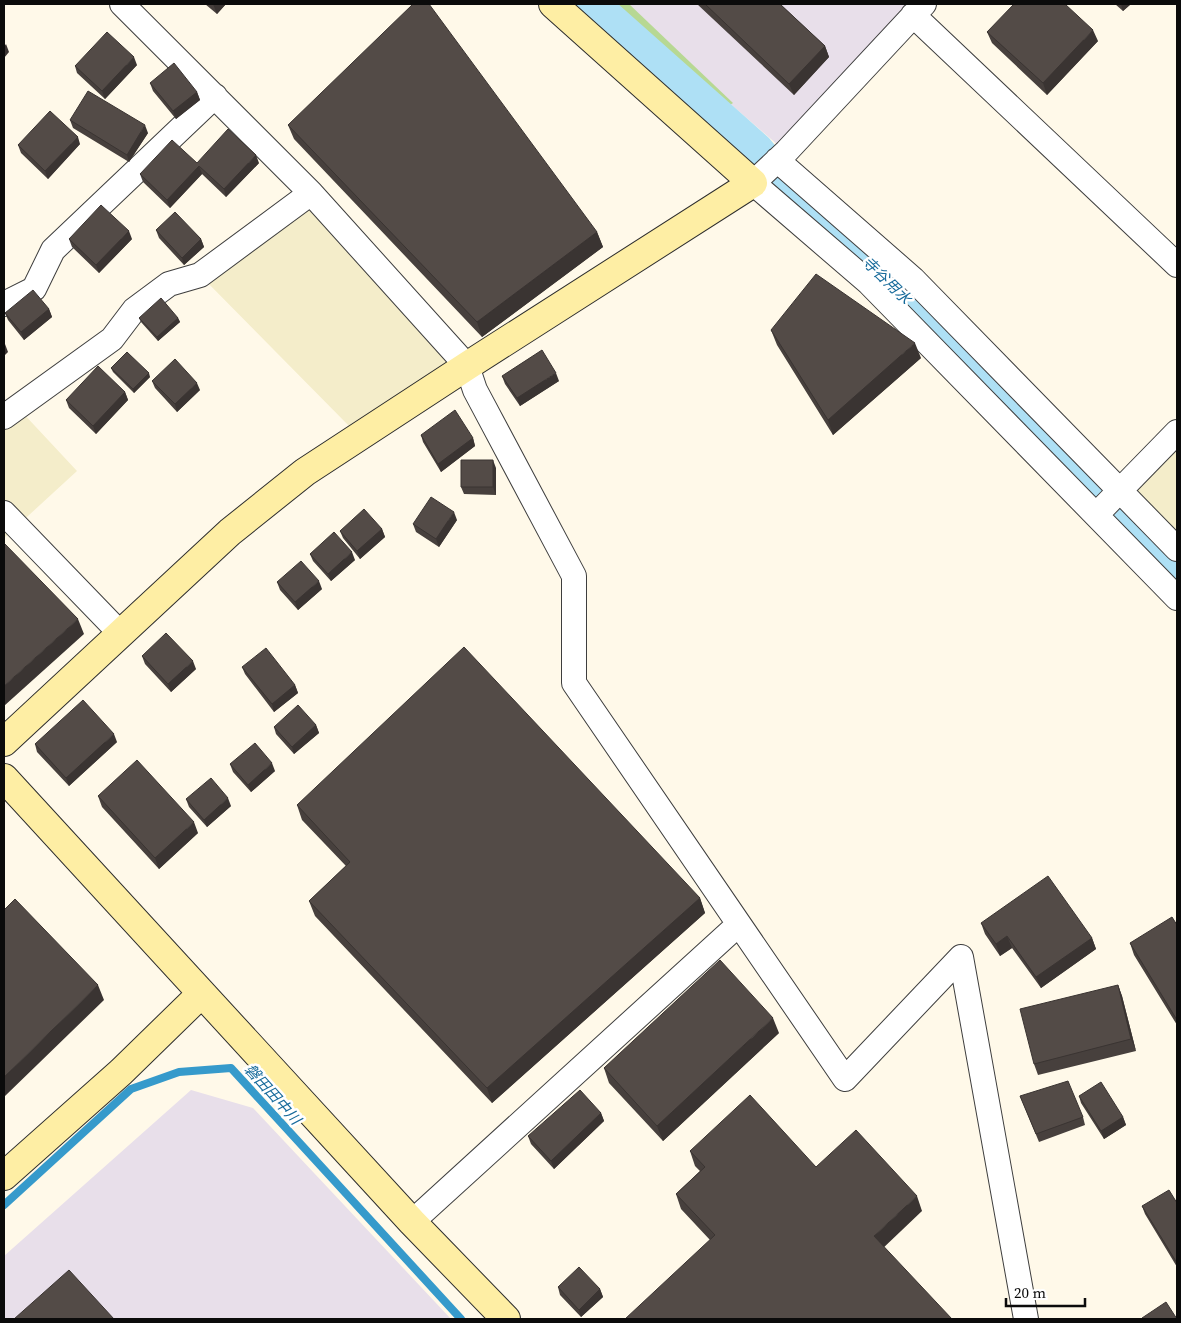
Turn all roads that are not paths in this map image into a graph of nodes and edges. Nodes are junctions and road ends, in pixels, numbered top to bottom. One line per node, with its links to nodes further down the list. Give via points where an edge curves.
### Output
1 (122, 4): 4 (street)
2 (553, 4): 6 (street)
3 (918, 10): 5 (street); 8 (street)
4 (215, 96): 7 (street); 9 (street, via 53,250 34,289)
5 (777, 160): 6 (street); 13 (street, via 914,280)
6 (753, 183): 10 (street); 15 (street, via 869,283)
7 (311, 193): 10 (street); 11 (street, via 200,275 169,284 134,310 112,339)
8 (1177, 265)
9 (4, 304)
10 (467, 366): 18 (street, via 305,472 230,532); 21 (street, via 475,390 574,576 574,683)
11 (4, 417)
12 (1177, 432): 13 (street)
13 (1121, 491): 15 (street); 16 (street)
14 (4, 513): 18 (street)
15 (1096, 515): 17 (street)
16 (1177, 549)
17 (1177, 598)
18 (120, 633): 19 (street)
19 (4, 742)
20 (4, 778): 22 (street)
21 (739, 924): 24 (street); 26 (street, via 846,1079 961,957)
22 (201, 994): 23 (street, via 121,1072); 24 (street)
23 (4, 1176)
24 (412, 1222): 25 (street)
25 (506, 1319)
26 (1026, 1319)

